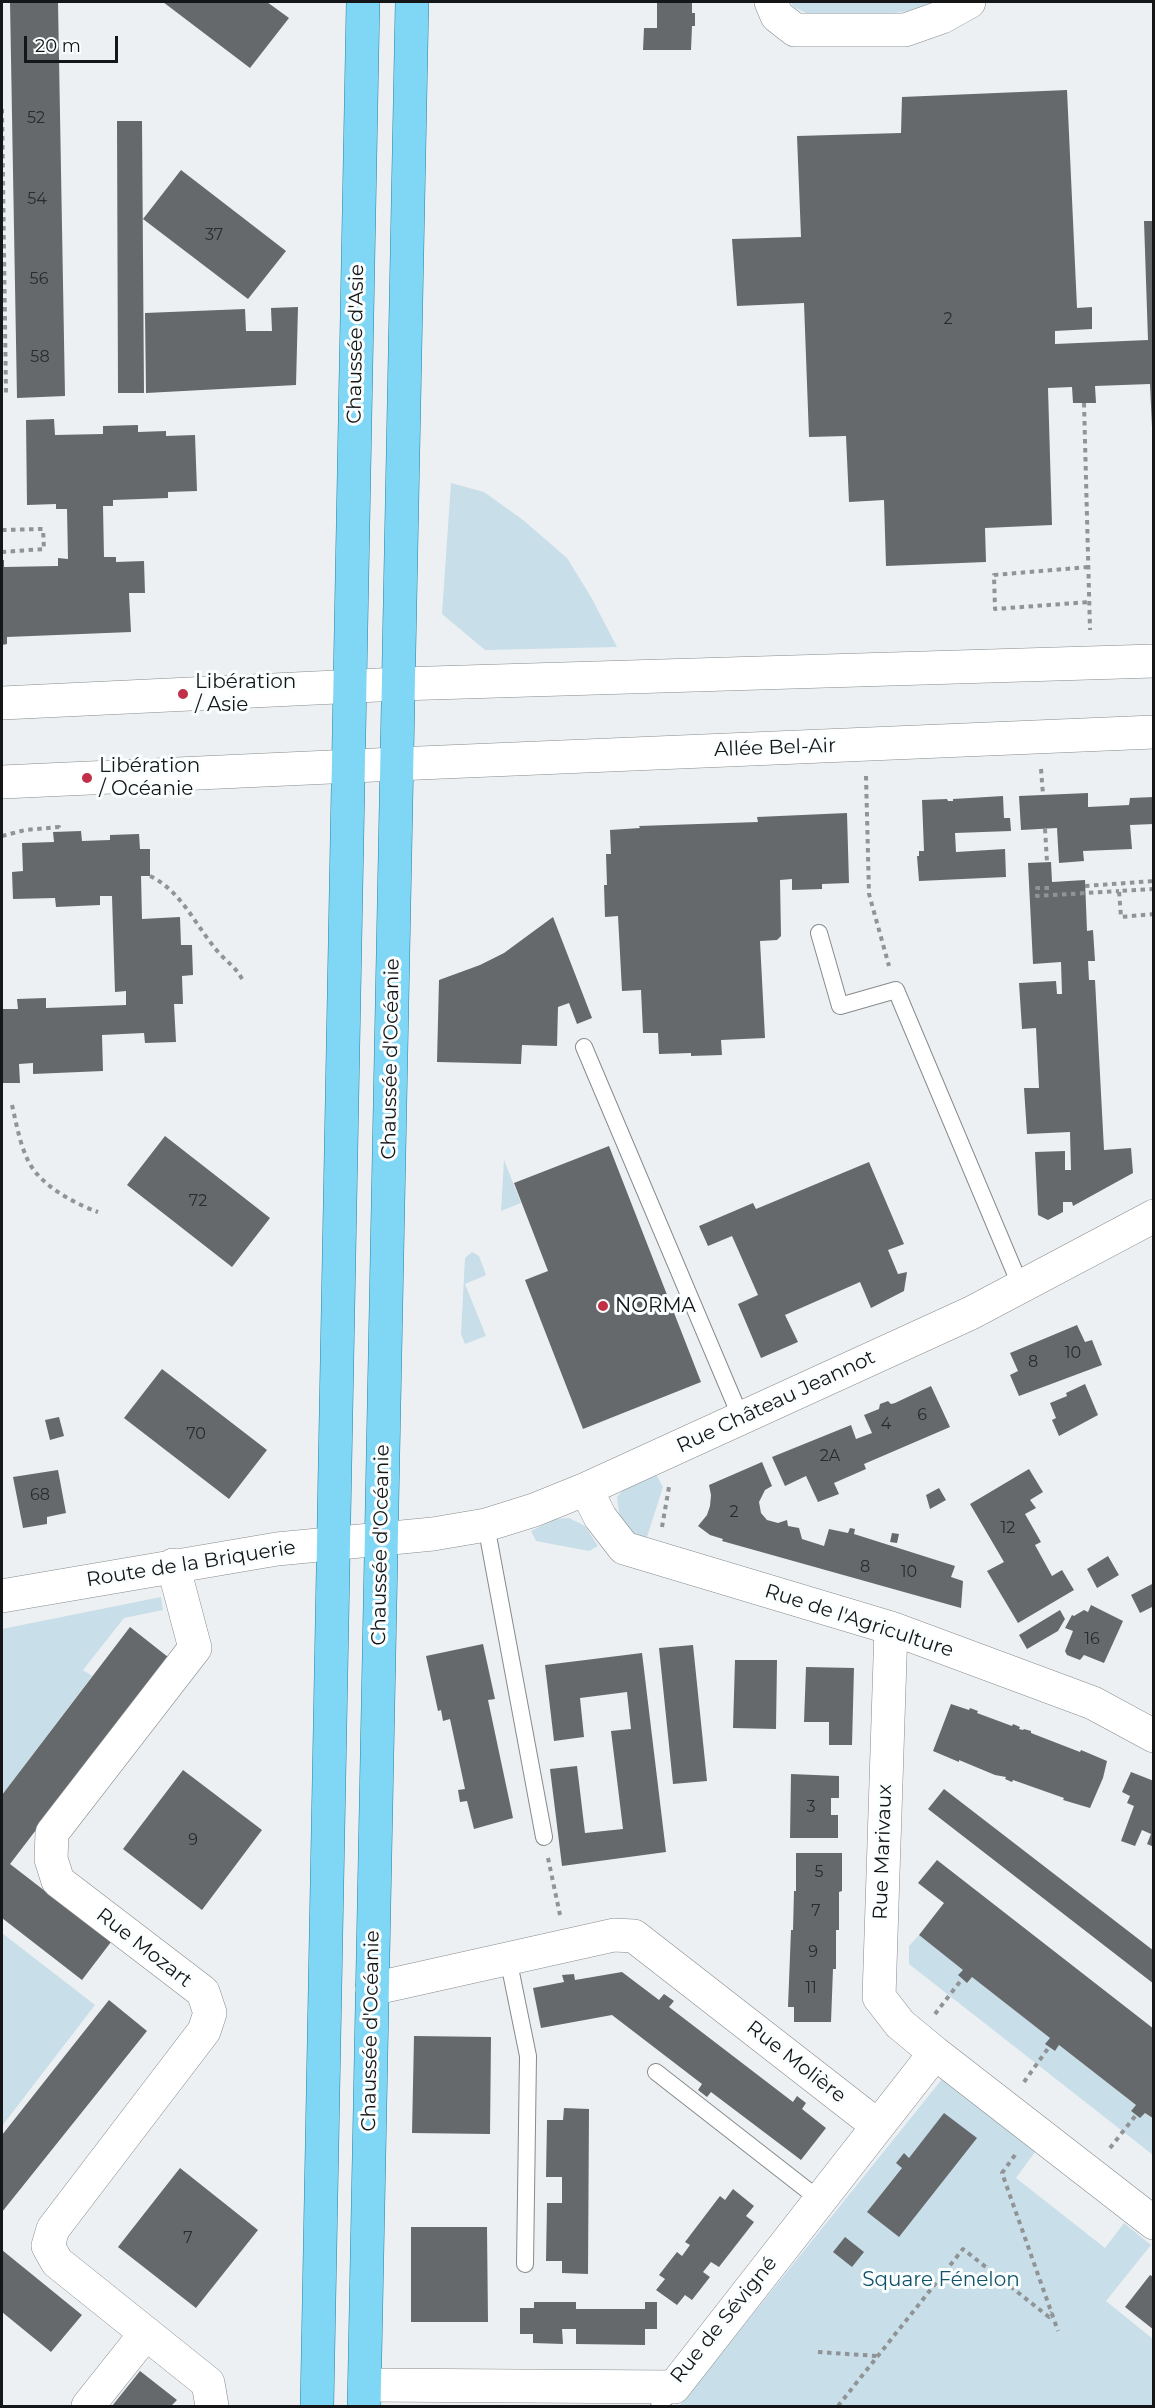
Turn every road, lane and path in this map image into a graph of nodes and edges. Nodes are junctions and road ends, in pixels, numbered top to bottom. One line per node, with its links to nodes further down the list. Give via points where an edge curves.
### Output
1 (363, 2): 15 (main road, Chaussée d'Asie)
2 (412, 2): 14 (main road)
3 (771, 2): 4 (street, via 777,16 795,30 905,30)
4 (969, 2)
5 (2, 109): 6 (path)
6 (6, 394)
7 (1084, 403): 10 (path)
8 (2, 530): 9 (path, via 44,529 44,549)
9 (2, 552)
10 (1088, 567): 11 (path); 11 (path, via 994,574 995,609)
11 (1089, 602): 12 (path)
12 (1090, 634)
13 (1154, 661): 14 (street)
14 (399, 684): 15 (street); 19 (main road, Chaussée d'Océanie)
15 (349, 686): 16 (street); 20 (main road)
16 (2, 703)
17 (1154, 732): 19 (street, Allée Bel-Air)
18 (1040, 760): 23 (path)
19 (396, 764): 20 (street, Allée Bel-Air); 48 (main road, Chaussée d'Océanie)
20 (347, 766): 22 (street, Allée Bel-Air); 49 (main road)
21 (866, 769): 37 (path, via 869,894)
22 (2, 782)
23 (1043, 795)
24 (1045, 829): 27 (path)
25 (60, 832): 26 (path, via 59,827)
26 (2, 836)
27 (1047, 862)
28 (150, 876): 36 (path, via 164,882)
29 (1154, 881): 30 (path)
30 (1085, 886)
31 (1049, 888): 33 (path, via 1037,888 1037,896)
32 (1154, 889): 33 (path)
33 (1119, 891): 34 (path, via 1121,917)
34 (1154, 914)
35 (819, 933): 37 (lane, via 840,1006)
36 (243, 981)
37 (896, 990): 42 (lane)
38 (584, 1047): 43 (lane)
39 (12, 1105): 40 (path, via 22,1147 37,1175 77,1204)
40 (98, 1212)
41 (1154, 1216): 42 (street, Rue Château Jeannot)
42 (1022, 1287): 43 (street, Rue Château Jeannot)
43 (741, 1418): 45 (street, Rue Château Jeannot)
44 (670, 1483): 47 (path)
45 (586, 1489): 46 (street, Rue Château Jeannot); 52 (street, Rue de l'Agriculture, via 600,1517 624,1548)
46 (486, 1525): 48 (street, Rue Château Jeannot); 54 (lane)
47 (662, 1528)
48 (381, 1539): 49 (street, Route de la Briquerie); 58 (main road, Chaussée d'Océanie)
49 (333, 1543): 50 (street, Route de la Briquerie); 80 (main road)
50 (173, 1565): 51 (street, Route de la Briquerie); 73 (street, Rue Mozart, via 195,1648 52,1833 51,1859 58,1881 202,1992 210,2013 204,2031 53,2229 48,2246 57,2262)
51 (2, 1596)
52 (891, 1628): 53 (street, Rue de l'Agriculture, via 1092,1703); 61 (street, Rue Marivaux, via 879,1997 900,2024)
53 (1154, 1736)
54 (544, 1837): 55 (path)
55 (561, 1923)
56 (508, 1958): 58 (street, Rue Molière); 65 (street, Rue Molière, via 614,1935 634,1936); 70 (lane, via 528,2056)
57 (962, 1979): 59 (path)
58 (372, 1989): 76 (main road, Chaussée d'Océanie)
59 (931, 2018)
60 (1049, 2047): 62 (path)
61 (935, 2053): 65 (street); 69 (street)
62 (1033, 2069)
63 (656, 2072): 68 (lane)
64 (1136, 2115): 66 (path)
65 (878, 2126): 68 (street, Rue de Sévigné)
66 (1119, 2137)
67 (1021, 2148): 71 (path, via 1002,2173)
68 (820, 2200): 77 (street, Rue de Sévigné)
69 (1154, 2223)
70 (525, 2264)
71 (1052, 2312): 72 (path); 75 (path, via 1049,2317 963,2249)
72 (1058, 2331)
73 (146, 2333): 78 (street); 79 (street, Rue Mozart, via 208,2384)
74 (818, 2352): 75 (path)
75 (877, 2356): 81 (path)
76 (364, 2396): 77 (street, Rue de Sévigné)
77 (666, 2397)
78 (88, 2406)
79 (212, 2406)
80 (316, 2406)
81 (838, 2406)

